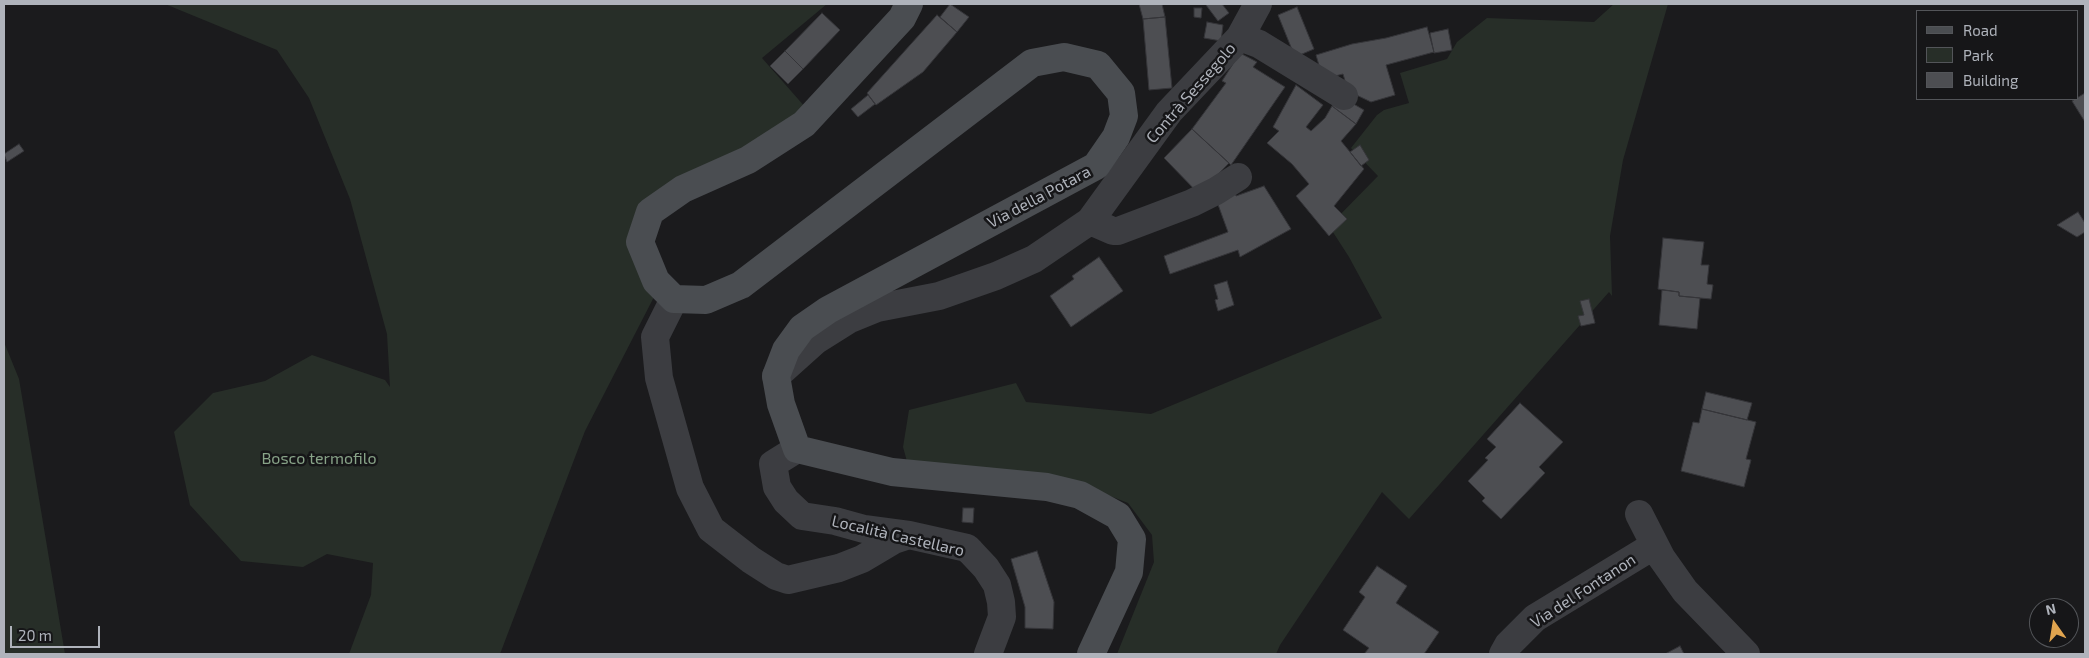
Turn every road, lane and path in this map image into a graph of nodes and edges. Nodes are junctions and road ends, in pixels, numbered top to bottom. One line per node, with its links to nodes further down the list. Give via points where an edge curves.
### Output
1 (909, 4): 7 (street, via 902,18 804,124 748,160 683,189 650,212 640,242 656,281)
2 (1258, 4): 3 (street, Contrà Sessegolo)
3 (1240, 37): 4 (street, Contrà Sessegolo, via 1298,66); 6 (street, Contrà Sessegolo, via 1169,112)
4 (1344, 96)
5 (1238, 177): 6 (street, via 1192,203 1118,231 1113,232)
6 (1090, 221): 8 (street, Contrà Sessegolo, via 1034,260 996,276 939,296 877,308 850,319 815,341)
7 (674, 299): 8 (street, Via della Potara, via 706,300 741,285 1032,63 1064,57 1098,65 1121,93 1124,116 1116,137 1096,166 828,310 802,328 786,350); 11 (street, via 656,337 659,378 690,488 711,529 751,560 788,580 839,568)
8 (776, 376): 9 (street, via 781,404)
9 (797, 449): 11 (street, Località Castellaro, via 772,464 777,487 802,516); 14 (street, via 892,472 1047,487 1080,495 1118,516 1132,539 1129,572)
10 (1640, 514): 16 (street, via 1660,557 1685,591)
11 (909, 535): 13 (street, Località Castellaro, via 967,548 986,568 997,585 1002,602 1002,617)
12 (1645, 551): 15 (street, Via del Fontanon, via 1535,618)
13 (988, 654)
14 (1091, 654)
15 (1503, 654)
16 (1746, 654)

